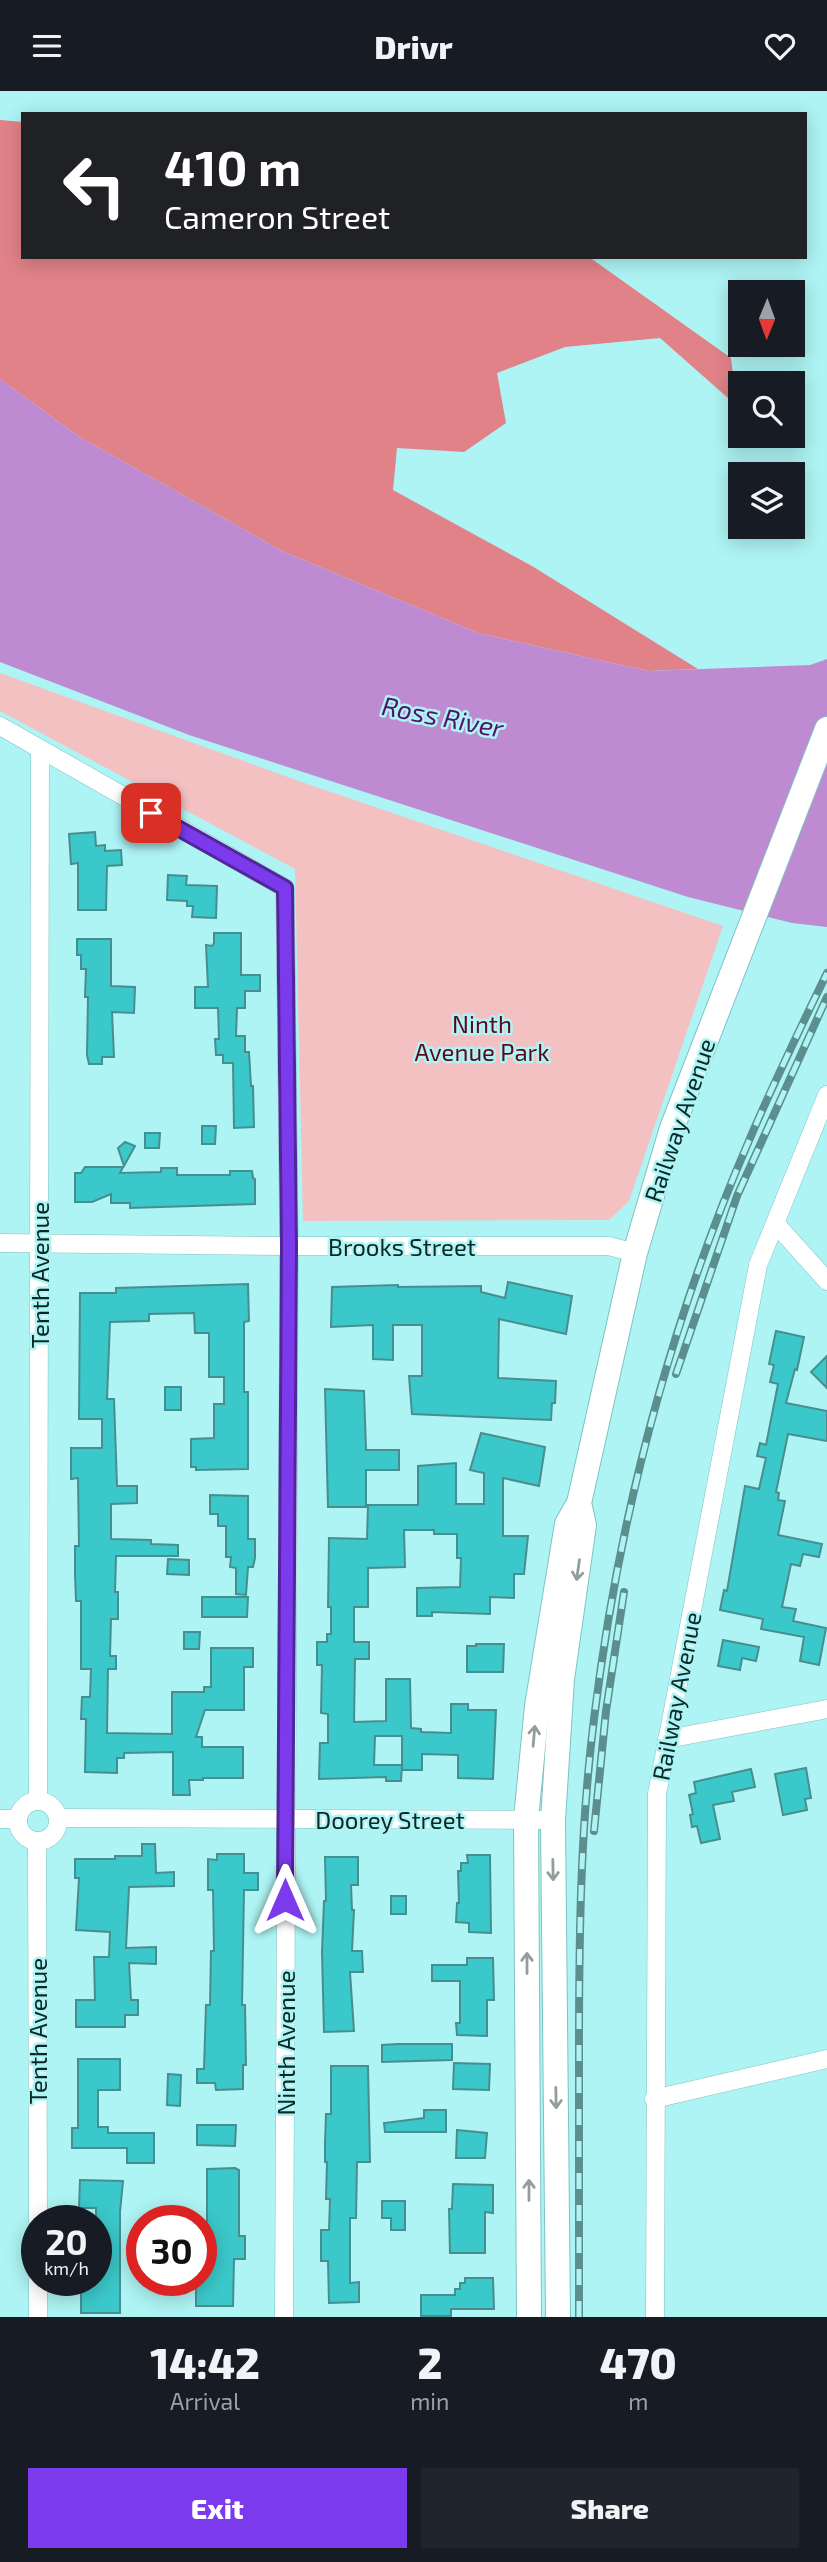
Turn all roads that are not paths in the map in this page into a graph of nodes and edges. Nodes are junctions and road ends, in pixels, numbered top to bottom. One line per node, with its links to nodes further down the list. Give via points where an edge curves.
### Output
1 (0, 726): 3 (street)
2 (827, 729): 9 (main road, Railway Avenue, via 672,1128)
3 (40, 750): 7 (street, Tenth Avenue); 8 (street, Ninth Avenue, via 285,888)
4 (827, 1095): 5 (street, Railway Avenue)
5 (775, 1223): 10 (street); 13 (street, Railway Avenue, via 758,1265)
6 (0, 1243): 7 (street, Brooks Street)
7 (40, 1243): 8 (street, Brooks Street); 14 (street, Tenth Avenue)
8 (289, 1246): 9 (street, Brooks Street, via 609,1246); 18 (street, Ninth Avenue)
9 (635, 1253): 11 (main road, Railway Avenue)
10 (827, 1281)
11 (579, 1503): 19 (main road, Railway Avenue, one-way to 11, via 550,1625 567,1524); 20 (main road, Railway Avenue, one-way to 20, via 584,1525 562,1679)
12 (827, 1709): 13 (street)
13 (667, 1739): 23 (street, Railway Avenue, via 657,1794)
14 (38, 1801): 15 (street, via 49,1804); 17 (street, via 23,1808)
15 (58, 1818): 18 (street, Doorey Street); 21 (street, via 53,1835)
16 (0, 1819): 17 (street)
17 (18, 1819): 21 (street, via 25,1836)
18 (286, 1819): 19 (street, Doorey Street); 27 (street, Ninth Avenue)
19 (526, 1819): 20 (street, Doorey Street); 28 (main road, Railway Avenue, one-way to 19)
20 (553, 1820): 29 (main road, Railway Avenue, one-way to 29)
21 (37, 1841): 24 (street, Tenth Avenue)
22 (827, 2059): 23 (street)
23 (654, 2099): 30 (street, Railway Avenue)
24 (38, 2205)
25 (38, 2296): 26 (street)
26 (38, 2317)
27 (284, 2317)
28 (529, 2317)
29 (558, 2317)
30 (655, 2317)

